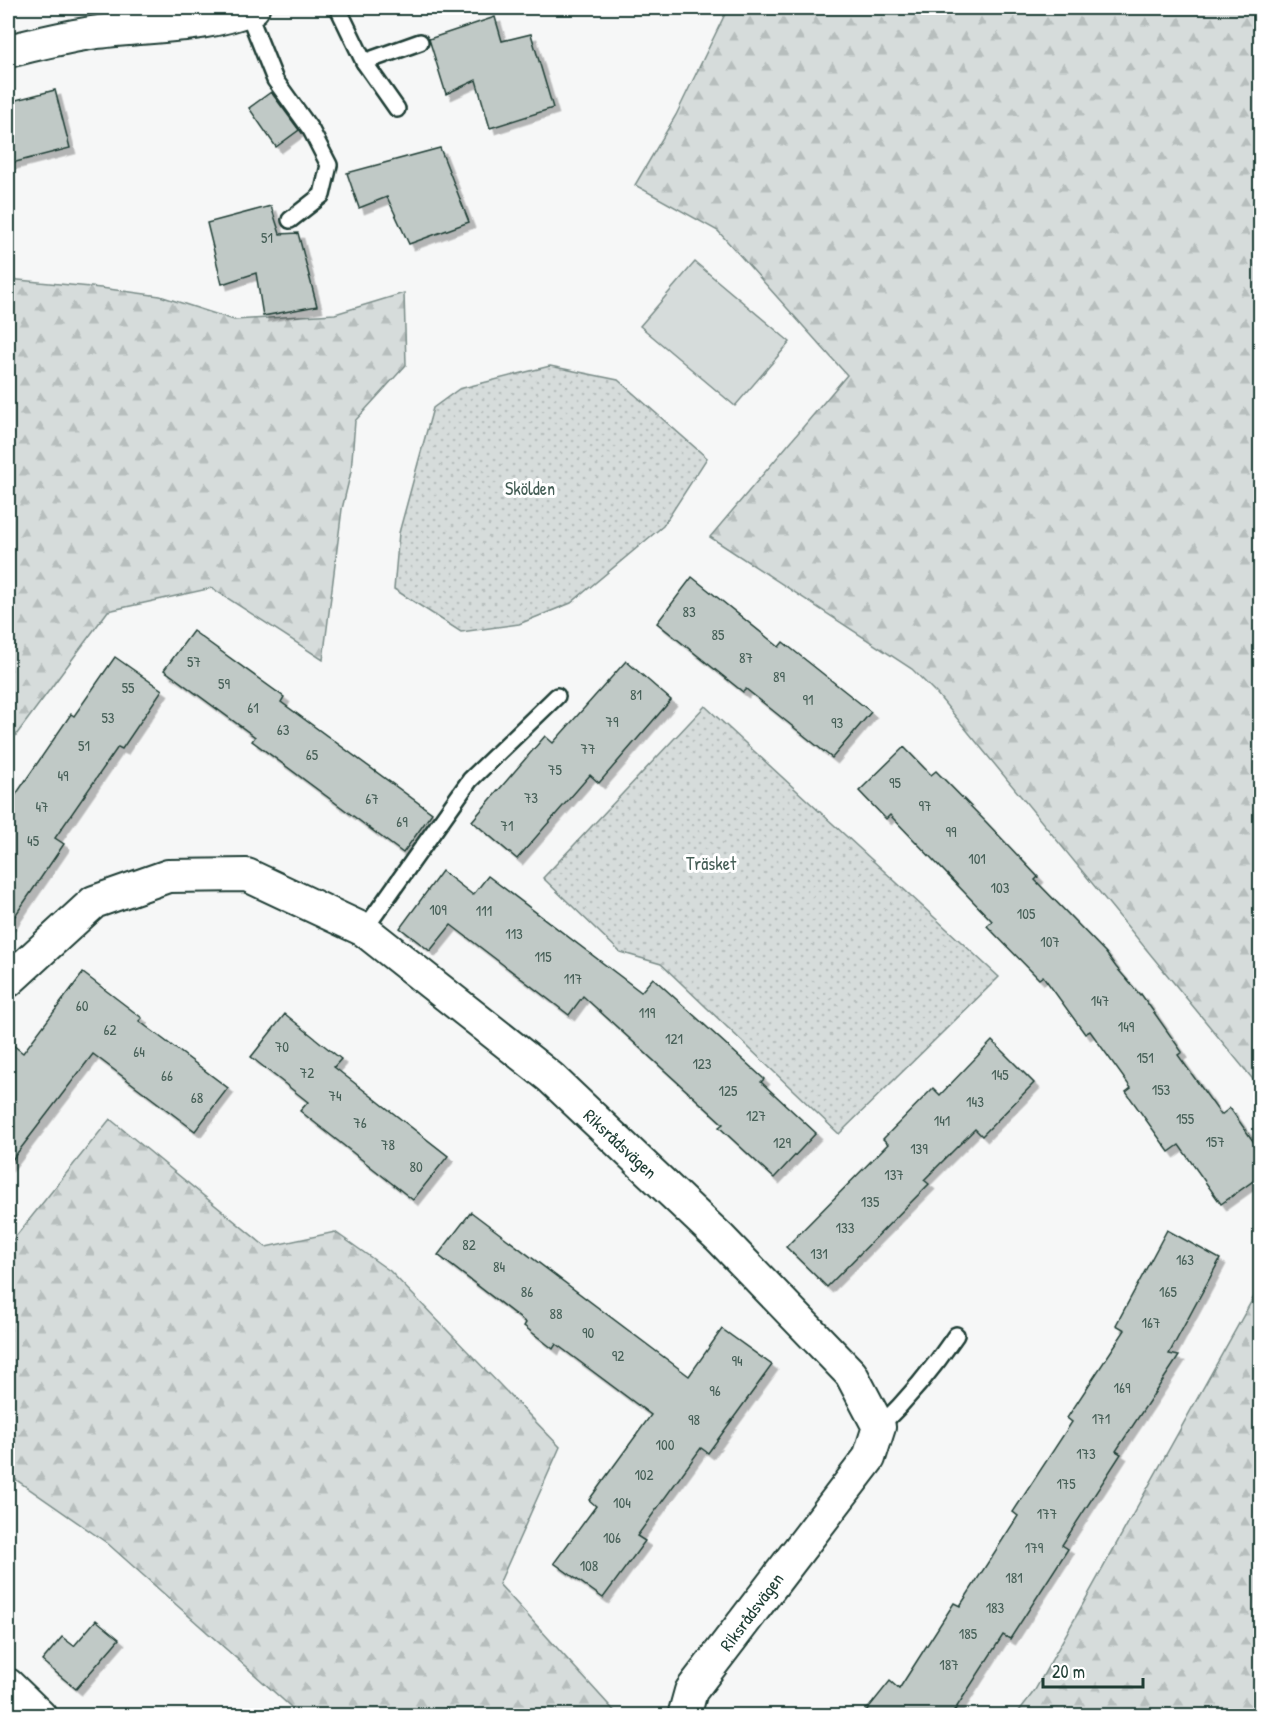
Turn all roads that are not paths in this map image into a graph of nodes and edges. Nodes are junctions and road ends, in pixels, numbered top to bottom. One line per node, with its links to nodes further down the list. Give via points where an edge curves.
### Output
1 (338, 8): 5 (lane)
2 (250, 9): 4 (street, via 215,20 96,32); 7 (lane, via 275,80 311,130 329,165 322,195)
3 (420, 42): 5 (lane)
4 (8, 51)
5 (364, 62): 6 (lane)
6 (397, 110)
7 (290, 220)
8 (557, 696): 9 (lane, via 471,780)
9 (364, 930): 10 (street, Riksrådsvägen, via 247,875 168,876 94,902); 12 (street, Riksrådsvägen, via 550,1077 720,1238 851,1374)
10 (8, 981)
11 (956, 1335): 12 (lane, via 907,1400)
12 (879, 1427): 15 (street, Riksrådsvägen, via 869,1458 692,1691)
13 (8, 1685): 14 (street)
14 (40, 1716)
15 (684, 1716)

